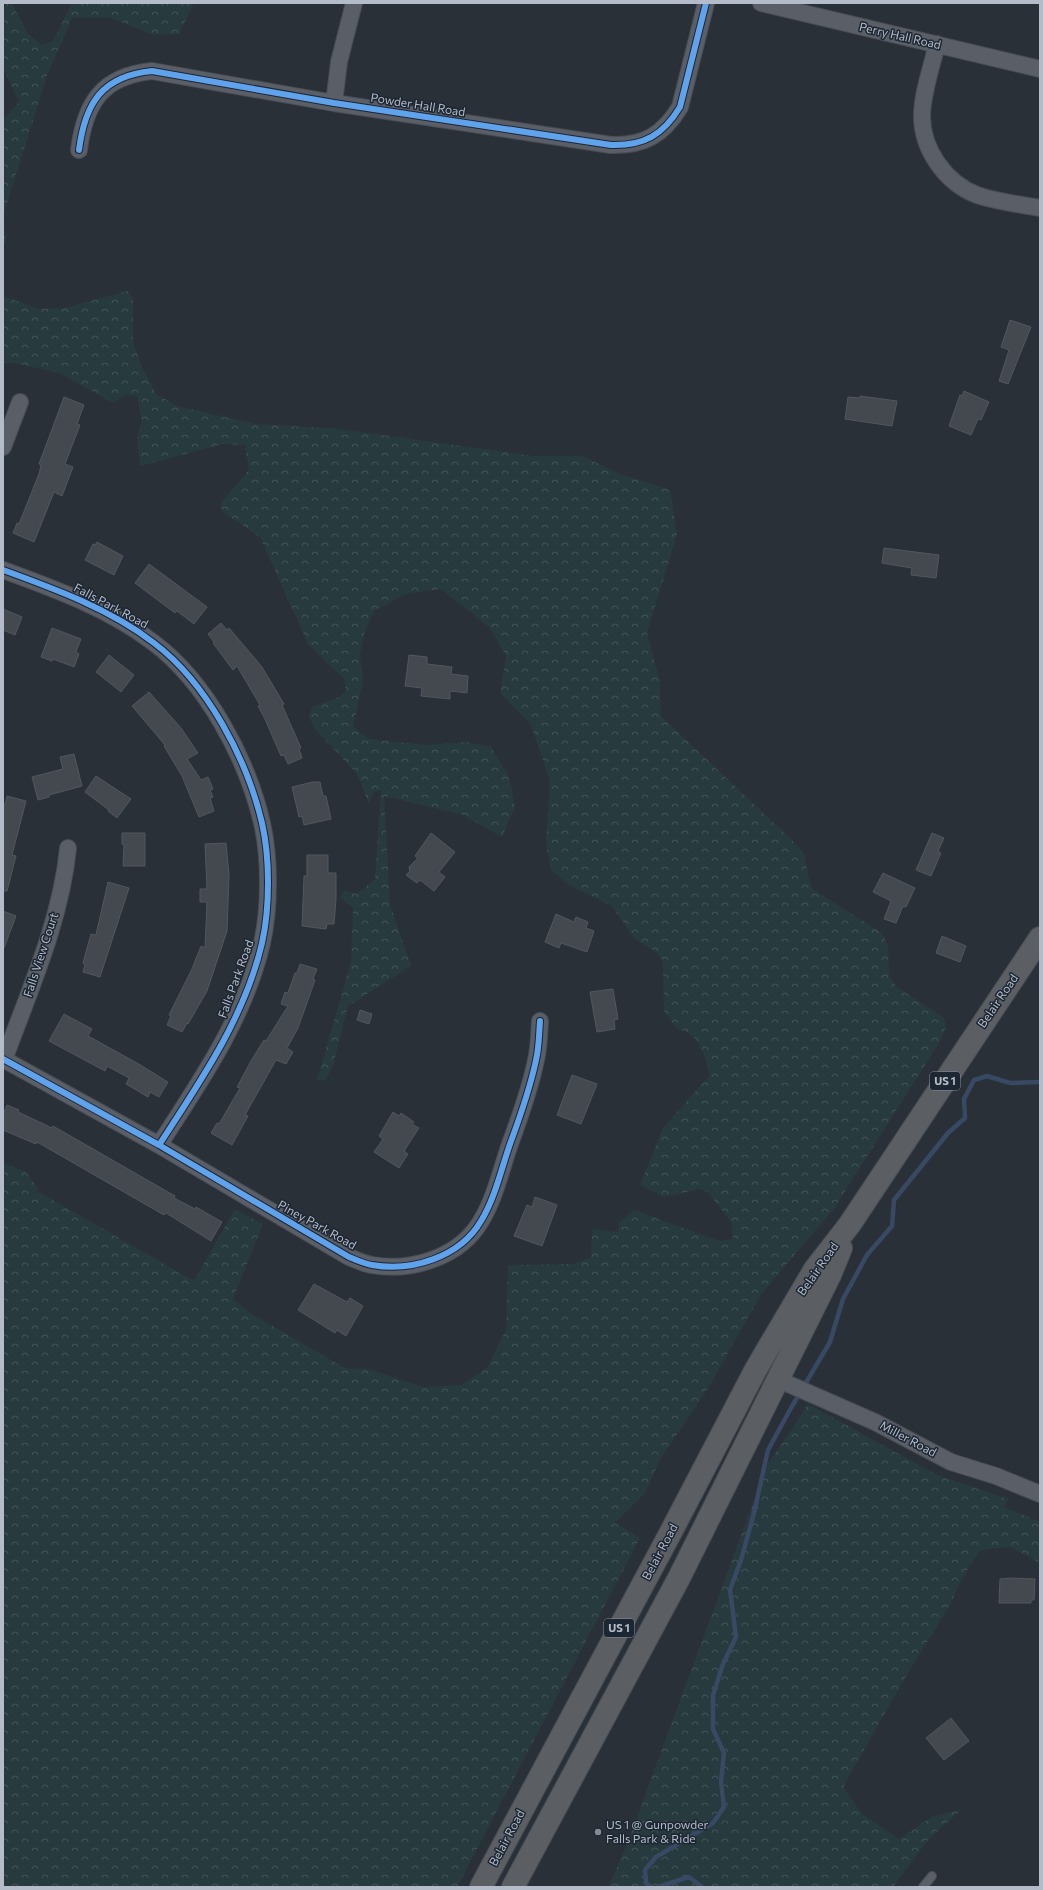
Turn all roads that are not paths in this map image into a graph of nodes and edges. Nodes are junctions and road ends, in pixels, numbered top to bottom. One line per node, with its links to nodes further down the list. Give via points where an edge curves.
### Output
1 (354, 3): 6 (street, via 339,62)
2 (706, 3): 6 (street, Powder Hall Road, via 680,107 663,130 652,138 638,143 625,146 611,145)
3 (761, 3): 4 (street, Perry Hall Road)
4 (937, 44): 5 (street, Perry Hall Road); 8 (street, via 922,116 924,134 937,163 950,177 975,194)
5 (1040, 69)
6 (334, 103): 7 (street, Powder Hall Road, via 164,72 140,72 116,81 96,99 84,120)
7 (79, 150)
8 (1040, 208)
9 (20, 402): 10 (street)
10 (3, 448)
11 (3, 570): 16 (street, Falls Park Road, via 75,598 130,626 156,644 179,665 201,692 223,726 253,794 262,824 268,880 262,942 254,968 228,1033)
12 (68, 848): 15 (street, Falls View Court, via 66,870 51,931)
13 (1040, 938): 17 (highway, Belair Road / US 1)
14 (540, 1021): 16 (street, Piney Park Road, via 536,1060 527,1095 490,1203 469,1238 424,1263 408,1266 372,1265 349,1257)
15 (4, 1060): 16 (street, Piney Park Road)
16 (159, 1145)
17 (850, 1224): 18 (highway, Belair Road / US 1, via 815,1269); 19 (highway, Belair Road / US 1, via 830,1275)
18 (756, 1369): 19 (highway); 22 (highway, Belair Road / US 1)
19 (794, 1386): 20 (street, Miller Road, via 875,1422 951,1462 996,1476); 23 (highway, Belair Road / US 1, via 747,1444 679,1578)
20 (1040, 1494)
21 (932, 1876): 24 (lane)
22 (481, 1887)
23 (513, 1887)
24 (923, 1887)

